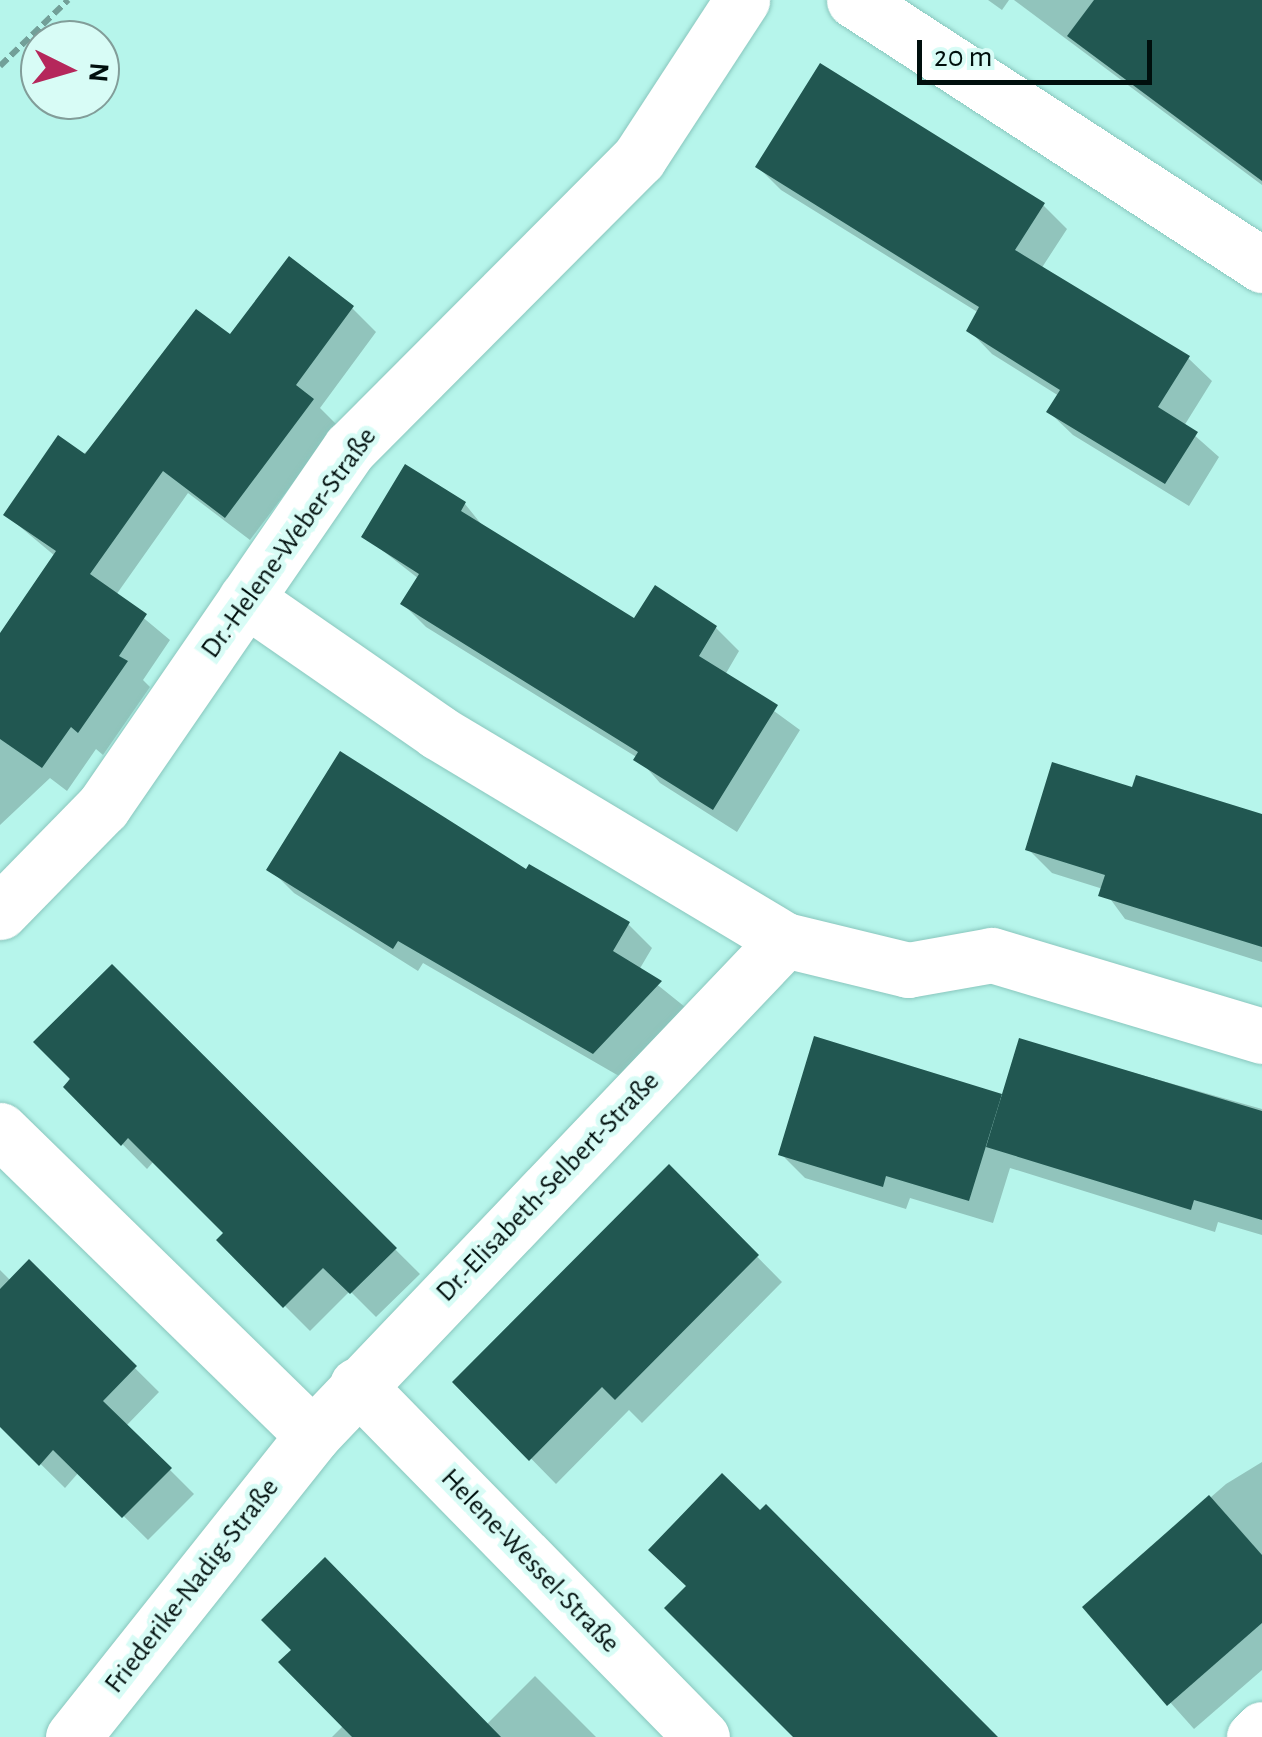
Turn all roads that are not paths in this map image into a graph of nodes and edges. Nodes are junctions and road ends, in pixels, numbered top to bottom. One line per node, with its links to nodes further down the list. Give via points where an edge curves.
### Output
1 (742, 0): 4 (street, Dr.-Helene-Weber-Straße, via 639,158 350,448)
2 (854, 0): 3 (street)
3 (1262, 264)
4 (246, 599): 5 (street, Dr.-Helene-Weber-Straße, via 103,807); 6 (street, via 438,732)
5 (0, 912)
6 (785, 940): 7 (street, via 908,970 992,955); 9 (street, Dr.-Elisabeth-Selbert-Straße)
7 (1262, 1036)
8 (0, 1130): 10 (street)
9 (358, 1386): 10 (street, Dr.-Elisabeth-Selbert-Straße); 13 (street, Helene-Wessel-Straße)
10 (312, 1435): 12 (street, Friederike-Nadig-Straße)
11 (1262, 1729): 14 (street)
12 (73, 1737)
13 (702, 1737)
14 (1254, 1737)

